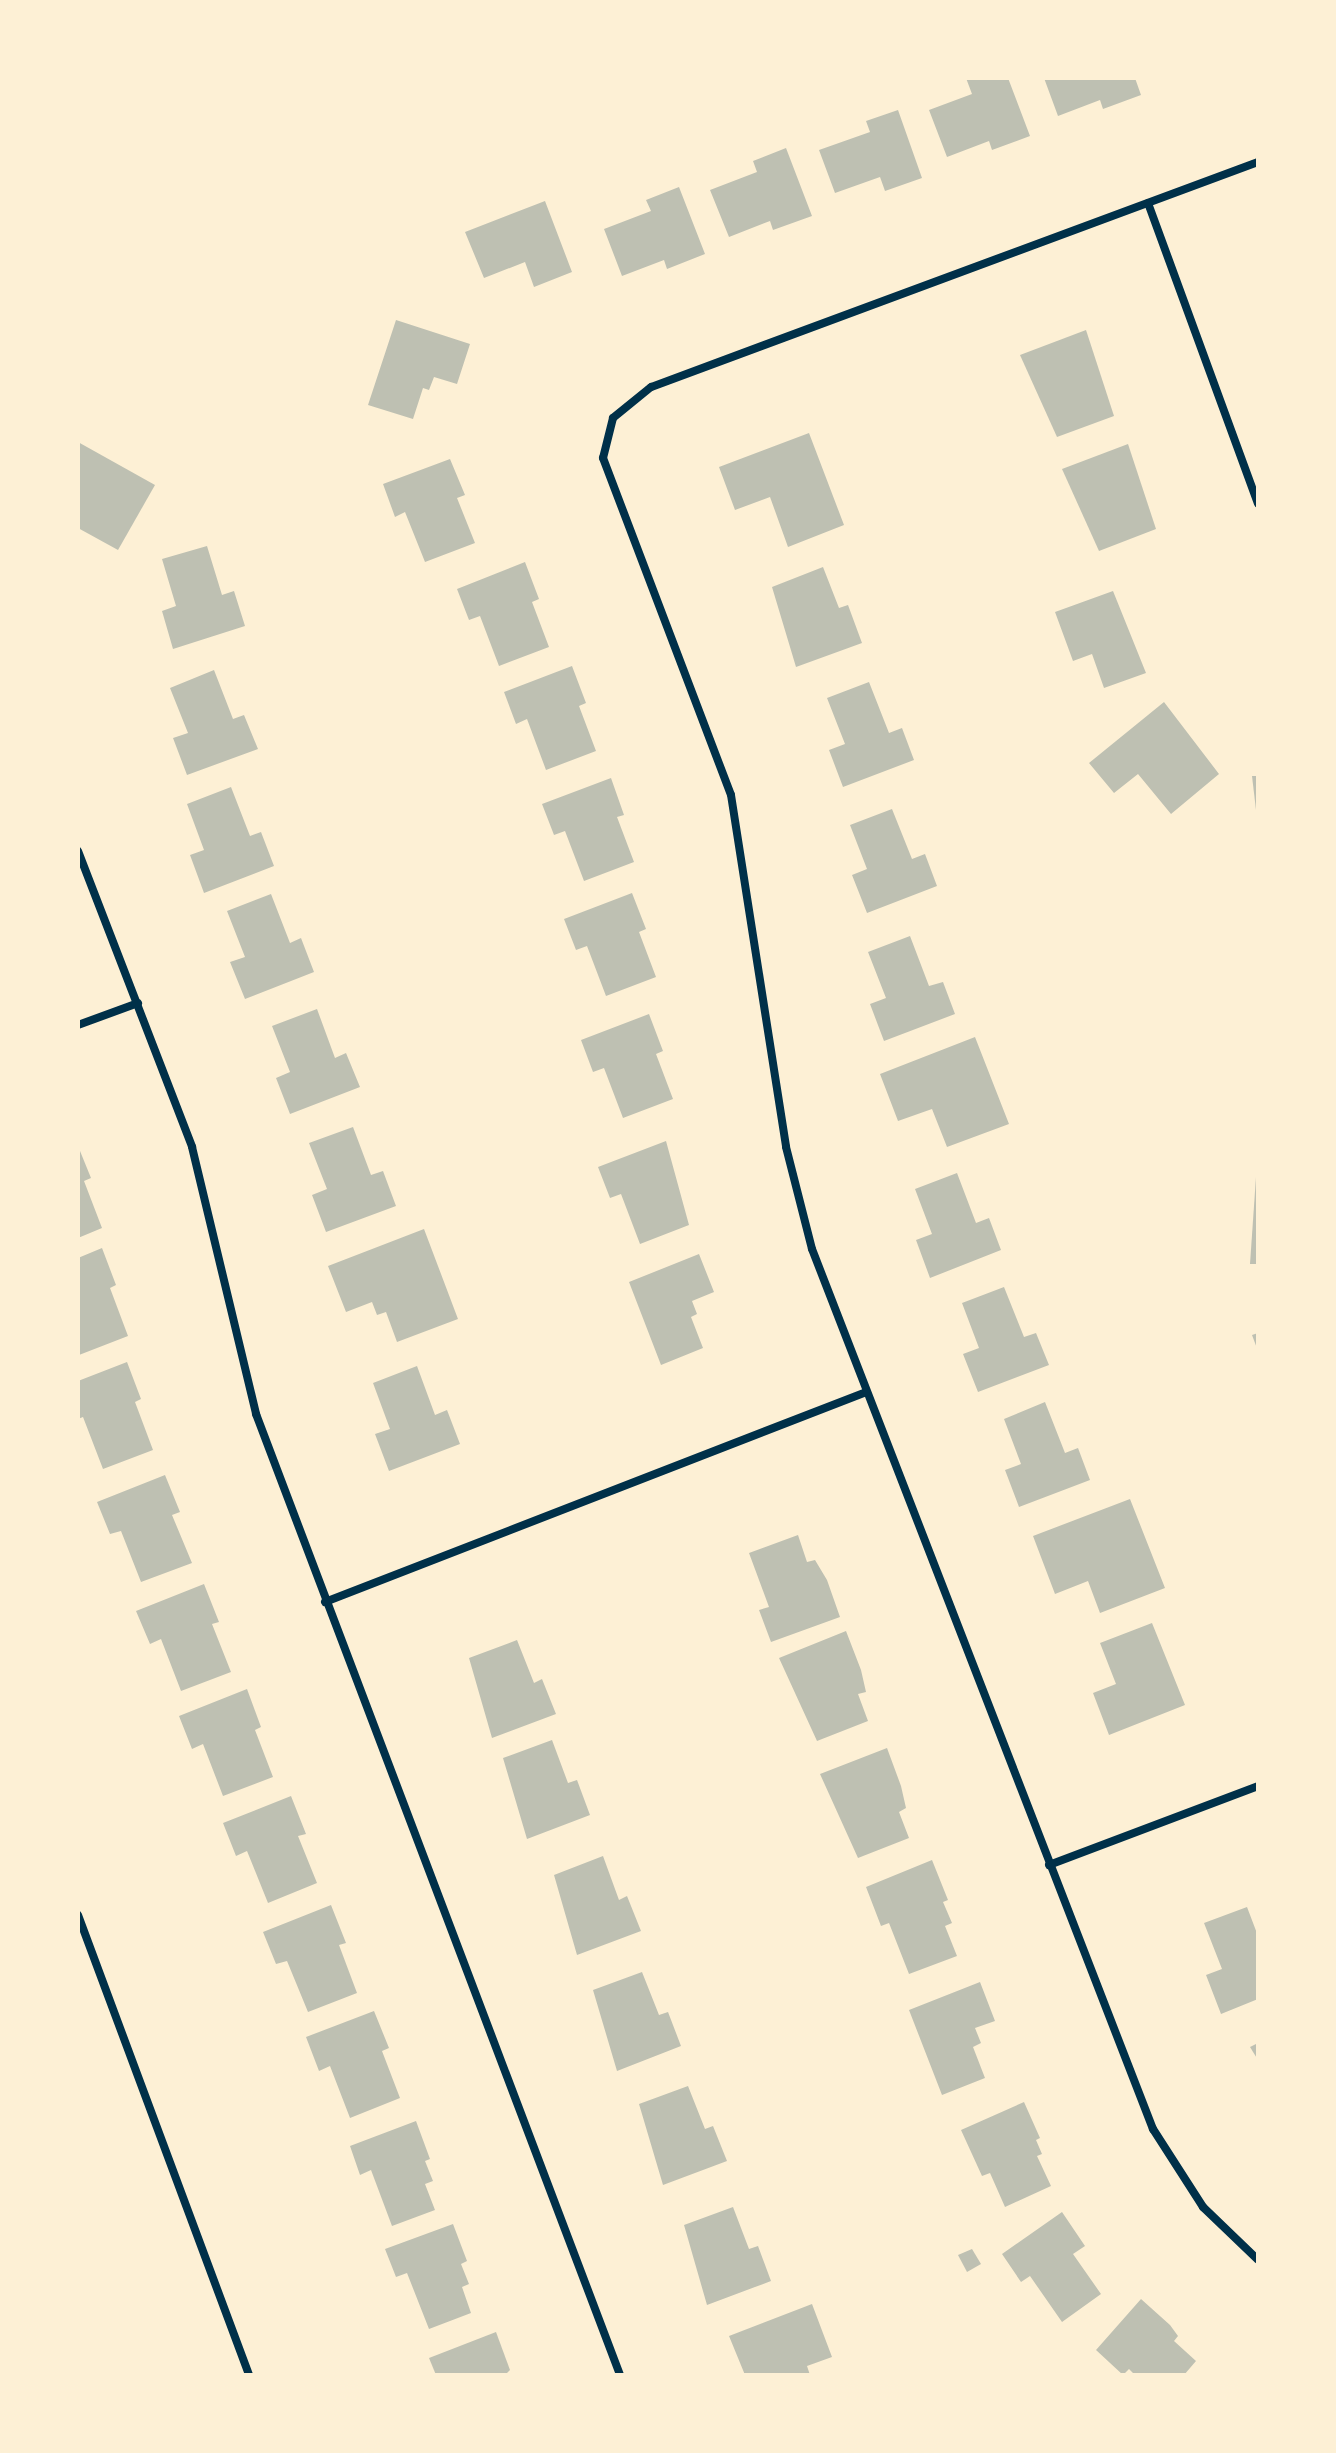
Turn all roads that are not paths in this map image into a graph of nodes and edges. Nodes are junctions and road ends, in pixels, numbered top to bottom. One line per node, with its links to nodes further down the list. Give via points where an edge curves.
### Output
1 (1258, 162): 2 (street)
2 (1148, 203): 3 (street); 7 (street, via 651,387 624,403 607,435 603,458 609,481 731,795 797,1198)
3 (1258, 504)
4 (78, 851): 5 (street)
5 (138, 1003): 6 (street); 8 (street, via 192,1147 256,1414)
6 (78, 1025)
7 (866, 1392): 8 (street); 10 (street)
8 (325, 1602): 14 (street)
9 (1258, 1786): 10 (street)
10 (1049, 1865): 12 (street, via 1153,2129 1203,2207)
11 (78, 1915): 13 (street)
12 (1258, 2260)
13 (249, 2375)
14 (620, 2375)

